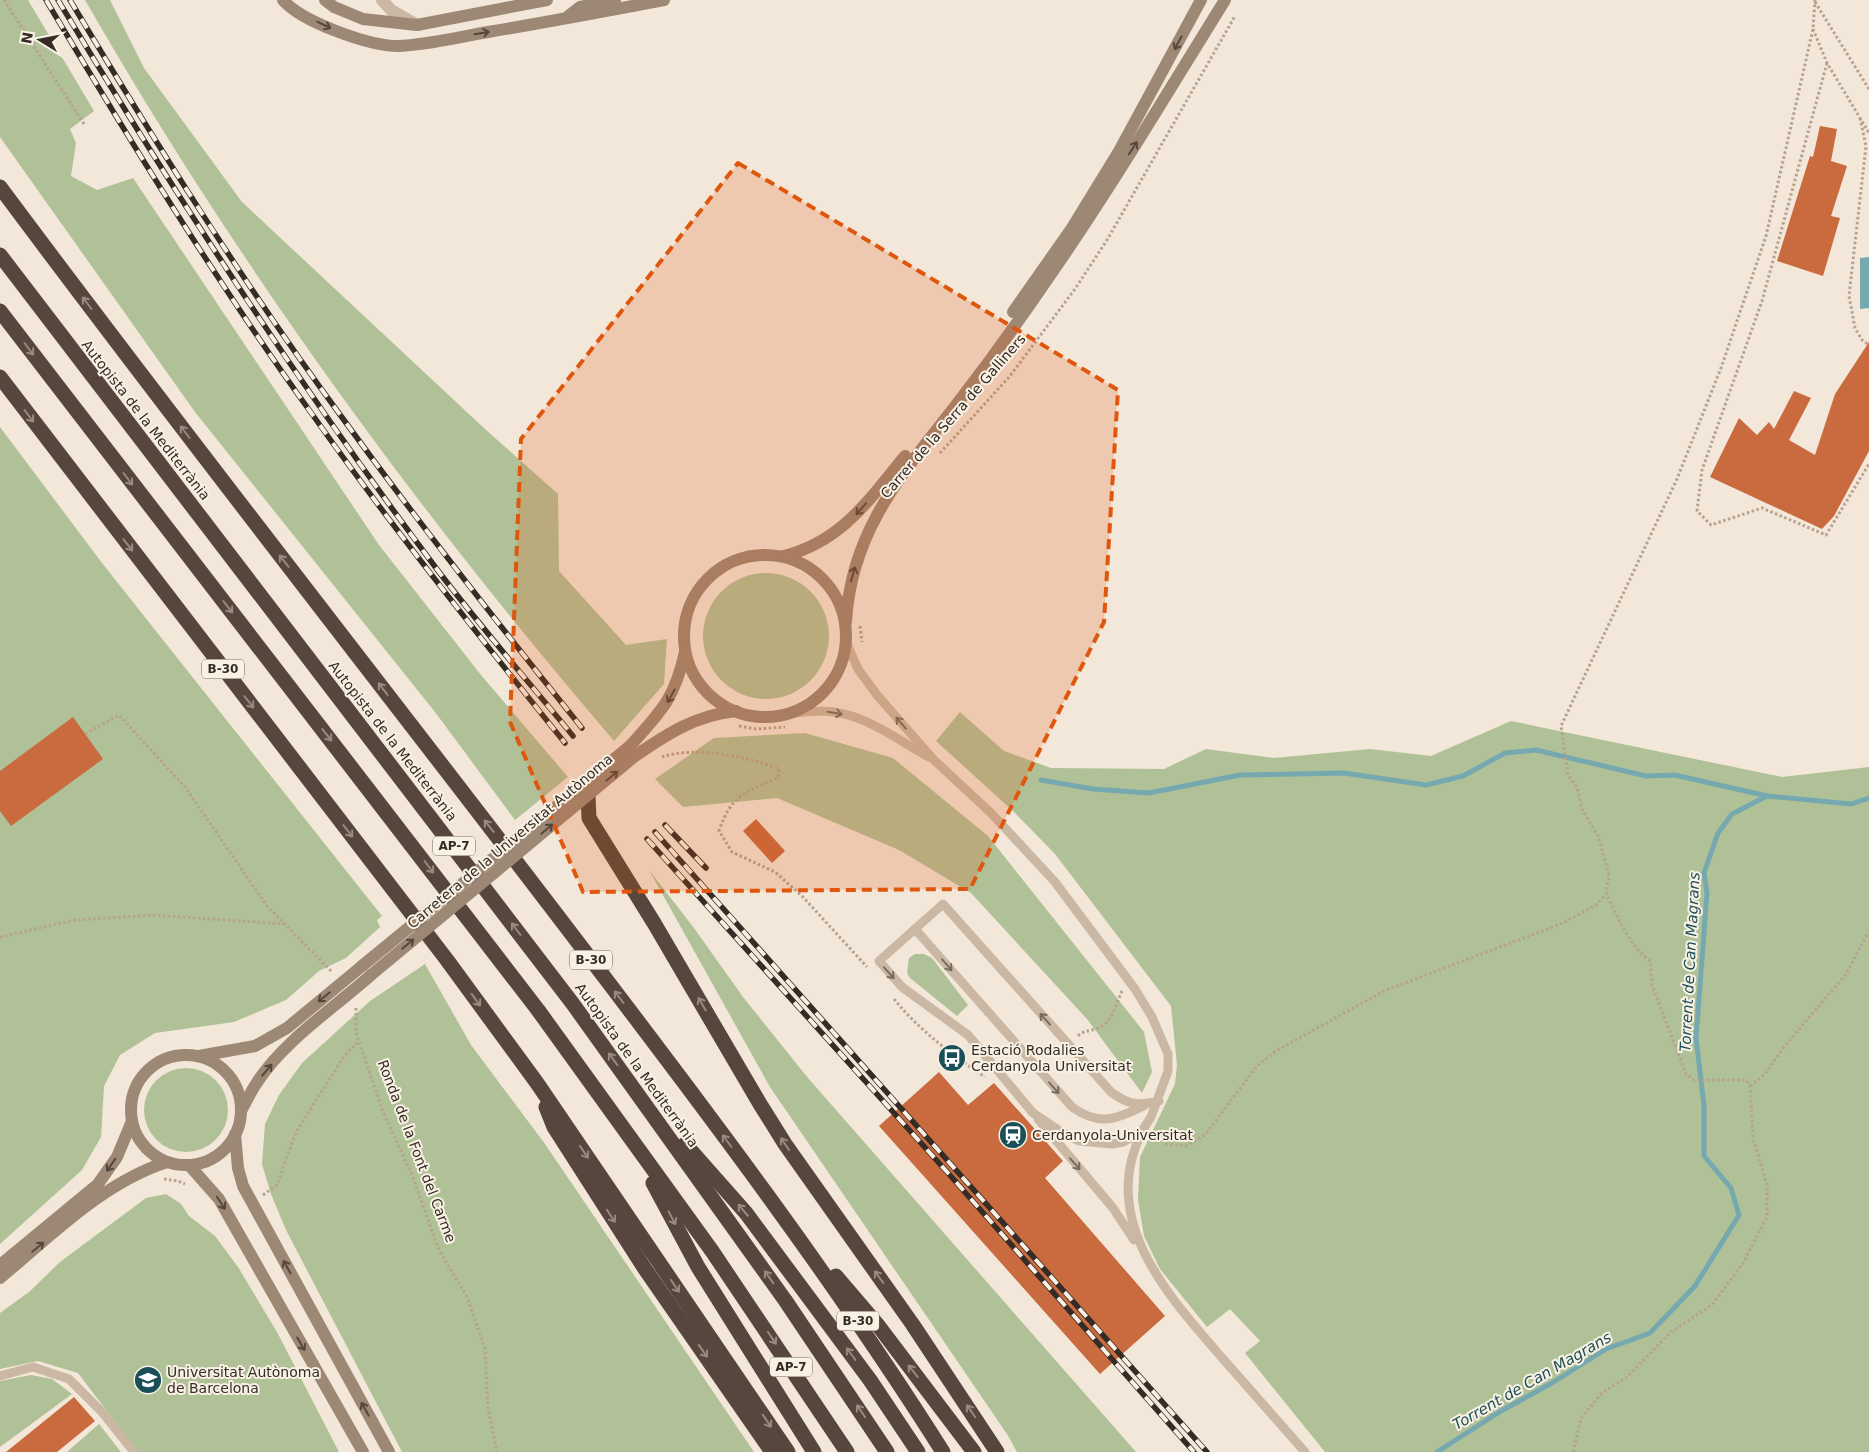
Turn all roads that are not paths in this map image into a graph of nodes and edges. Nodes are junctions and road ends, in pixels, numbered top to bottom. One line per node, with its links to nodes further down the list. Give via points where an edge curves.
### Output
1 (283, 0): 9 (street, one-way to 9, via 328,28 370,43 396,46)
2 (325, 0): 10 (street, via 363,19)
3 (382, 0): 10 (street, via 391,10)
4 (547, 0): 10 (street)
5 (615, 0): 9 (street, via 580,7)
6 (664, 0): 9 (street)
7 (1201, 0): 15 (street, Carrer de la Serra de Galliners, one-way to 15, via 1118,153 1072,228 981,358 855,516 819,544)
8 (1225, 0): 16 (street, Carrer de la Serra de Galliners, one-way to 8, via 851,579 867,533 881,506 1049,278)
9 (564, 19)
10 (417, 25)
11 (0, 187): 39 (highway, B-30, one-way to 11)
12 (0, 255): 27 (highway, Autopista de la Mediterrània / AP-7, one-way to 12)
13 (0, 311): 34 (highway, AP-7, one-way to 34, via 457,903)
14 (0, 377): 28 (highway, B-30, one-way to 28, via 447,960)
15 (784, 556): 16 (street, via 820,581); 18 (street, via 759,554 736,560 708,580 690,608 684,634)
16 (846, 622): 17 (street)
17 (847, 644): 20 (street, via 840,670 825,692 809,705); 22 (lane, one-way to 17, via 877,695 858,669)
18 (686, 649): 19 (street, via 695,675 706,690); 21 (street, Carretera de la Universitat Autònoma, one-way to 21, via 680,676 670,699)
19 (736, 711): 20 (street, via 761,717); 21 (street, Carretera de la Universitat Autònoma, via 687,723)
20 (787, 714): 22 (lane, one-way to 22, via 823,711 850,716)
21 (633, 751): 23 (street, Carretera de la Universitat Autònoma, one-way to 21, bridge); 25 (street, Carretera de la Universitat Autònoma, bridge)
22 (933, 760): 29 (lane, via 991,813 1055,882 1152,1017 1168,1054 1168,1071)
23 (588, 795): 25 (street, Carretera de la Universitat Autònoma, one-way to 23, bridge); 55 (highway, one-way to 23, via 914,1325 760,1104 589,818)
24 (915, 929): 30 (lane, one-way to 30, via 1072,1107 1083,1115 1100,1120 1126,1115); 30 (lane, one-way to 24, via 1128,1104 1111,1092 944,904); 32 (lane, one-way to 32, via 879,962 902,987 968,1035)
25 (366, 971): 26 (street, Carretera de la Universitat Autònoma, one-way to 26, via 286,1028 254,1046); 31 (street, Carretera de la Universitat Autònoma, one-way to 25, via 256,1083 274,1062)
26 (198, 1056): 31 (street, via 217,1065 229,1076 237,1090); 33 (street, via 169,1058 145,1073 132,1098)
27 (629, 1080): 51 (highway, Autopista de la Mediterrània / AP-7, one-way to 27, via 785,1300); 52 (highway, one-way to 27, via 870,1380 746,1213)
28 (537, 1083): 47 (highway, one-way to 47, via 554,1128 645,1269); 48 (highway, B-30, one-way to 48)
29 (1159, 1101): 30 (lane); 35 (lane)
30 (1145, 1104)
31 (241, 1111): 36 (street)
32 (1033, 1113): 35 (lane, via 1073,1138 1095,1144 1123,1142); 40 (lane, one-way to 40, via 1113,1208)
33 (132, 1121): 37 (street, via 144,1146); 41 (street, one-way to 41, via 117,1157 98,1184)
34 (624, 1128): 49 (highway, one-way to 49, via 698,1267); 50 (highway, AP-7, one-way to 50)
35 (1144, 1128): 40 (lane, via 1132,1155 1129,1187 1131,1213)
36 (235, 1134): 38 (street, via 217,1156); 46 (street, one-way to 36, via 243,1186)
37 (167, 1162): 38 (street); 42 (street, one-way to 37, via 105,1193 133,1175)
38 (190, 1165): 45 (street, one-way to 45, via 219,1199)
39 (767, 1194): 53 (highway, B-30, via 859,1323); 54 (highway, one-way to 39, via 877,1324)
40 (1141, 1250): 56 (lane, via 1173,1301)
41 (0, 1266)
42 (0, 1278)
43 (0, 1376): 44 (lane, via 33,1367 69,1379 102,1412)
44 (134, 1452)
45 (363, 1452)
46 (389, 1452)
47 (772, 1452)
48 (788, 1452)
49 (814, 1452)
50 (847, 1452)
51 (887, 1452)
52 (918, 1452)
53 (943, 1452)
54 (974, 1452)
55 (997, 1452)
56 (1305, 1452)

